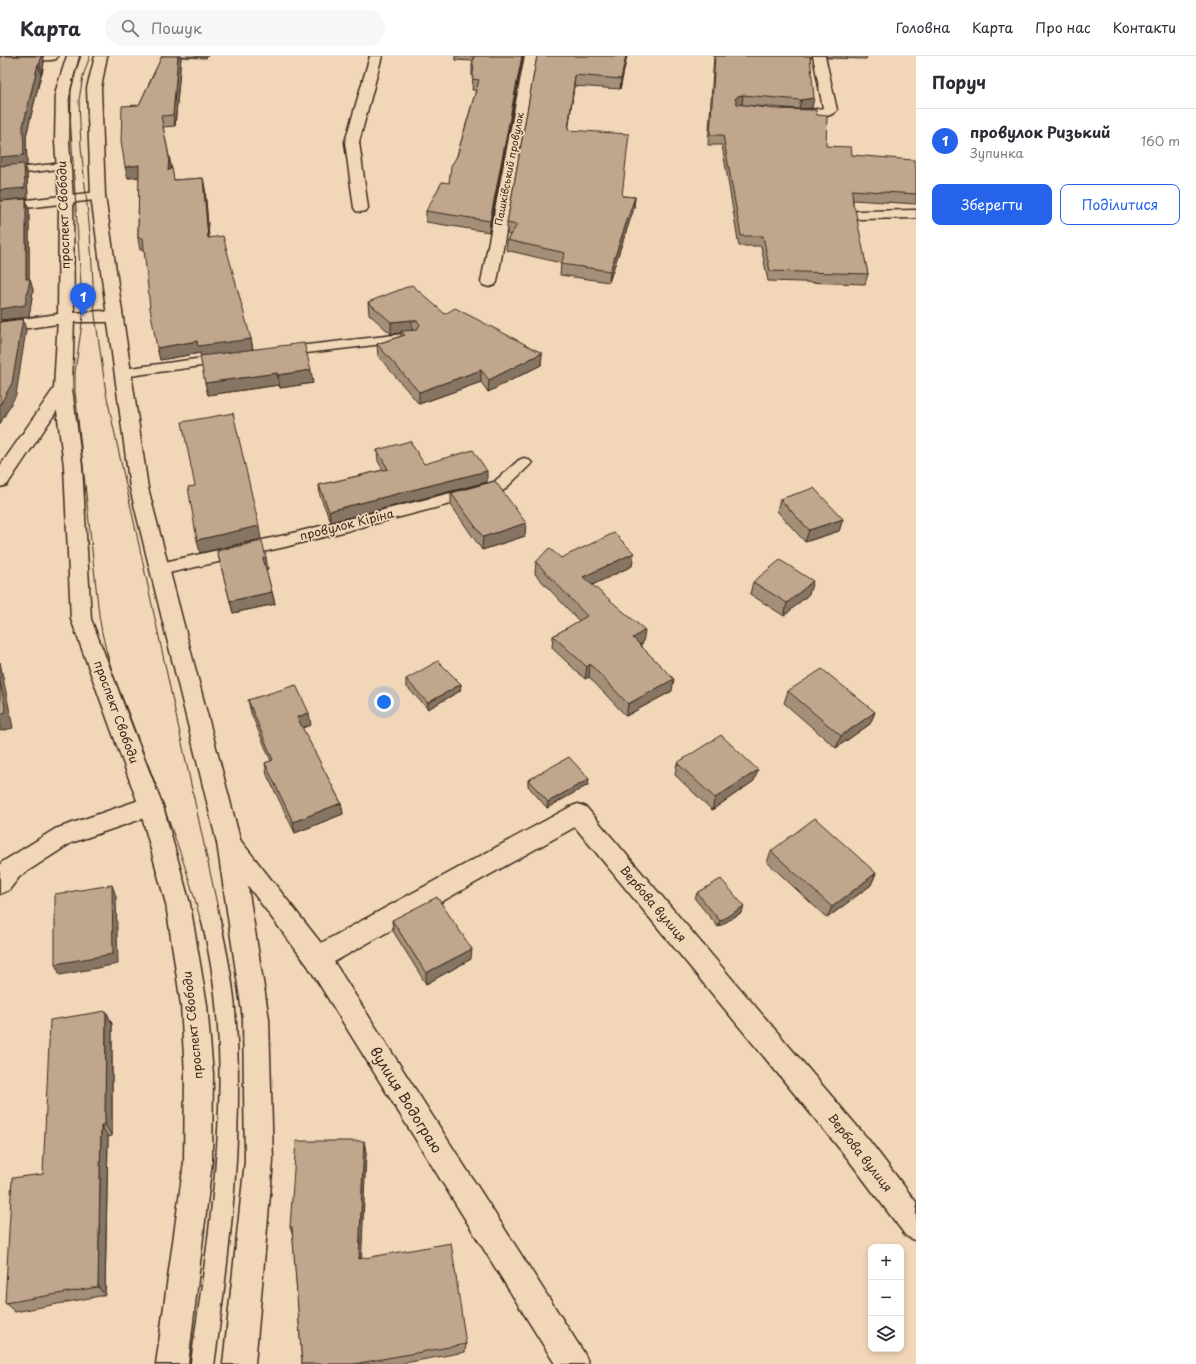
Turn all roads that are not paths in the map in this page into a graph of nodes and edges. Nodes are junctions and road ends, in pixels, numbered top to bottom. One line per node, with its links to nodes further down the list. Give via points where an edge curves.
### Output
1 (52, 56): 7 (street)
2 (73, 56): 9 (street, проспект Свободи, via 63,90)
3 (101, 56): 11 (street, via 94,88)
4 (376, 56): 14 (street, via 352,142)
5 (531, 56): 17 (street, Пашківський провулок)
6 (819, 56): 8 (street, via 830,110 804,115)
7 (0, 58)
8 (773, 112)
9 (63, 166): 10 (lane); 12 (street, проспект Свободи)
10 (0, 173)
11 (98, 196): 12 (street); 18 (street)
12 (66, 199): 13 (street); 19 (street, проспект Свободи)
13 (0, 207)
14 (361, 208)
15 (916, 214): 16 (street)
16 (859, 215)
17 (489, 282)
18 (115, 317): 19 (street, via 95,315); 24 (street)
19 (66, 318): 20 (street); 25 (street, проспект Свободи)
20 (0, 327)
21 (412, 337): 22 (lane)
22 (265, 354)
23 (241, 357): 24 (lane)
24 (123, 373): 28 (street, via 139,488)
25 (63, 388): 27 (street); 29 (street, проспект Свободи, via 73,466 81,618)
26 (524, 463): 28 (lane, провулок Кіріна, via 499,486 285,541)
27 (0, 481)
28 (160, 569): 30 (street)
29 (150, 806): 31 (street, via 63,836 11,869); 34 (street, проспект Свободи, via 178,904 194,1005 200,1074 198,1162)
30 (229, 843): 32 (street, вулиця Водограю); 35 (street, via 256,1019 259,1153)
31 (0, 883)
32 (316, 958): 33 (street, Вербова вулиця, via 578,814 858,1149); 36 (street, вулиця Водограю)
33 (916, 1226)
34 (172, 1364)
35 (239, 1364)
36 (573, 1364)

